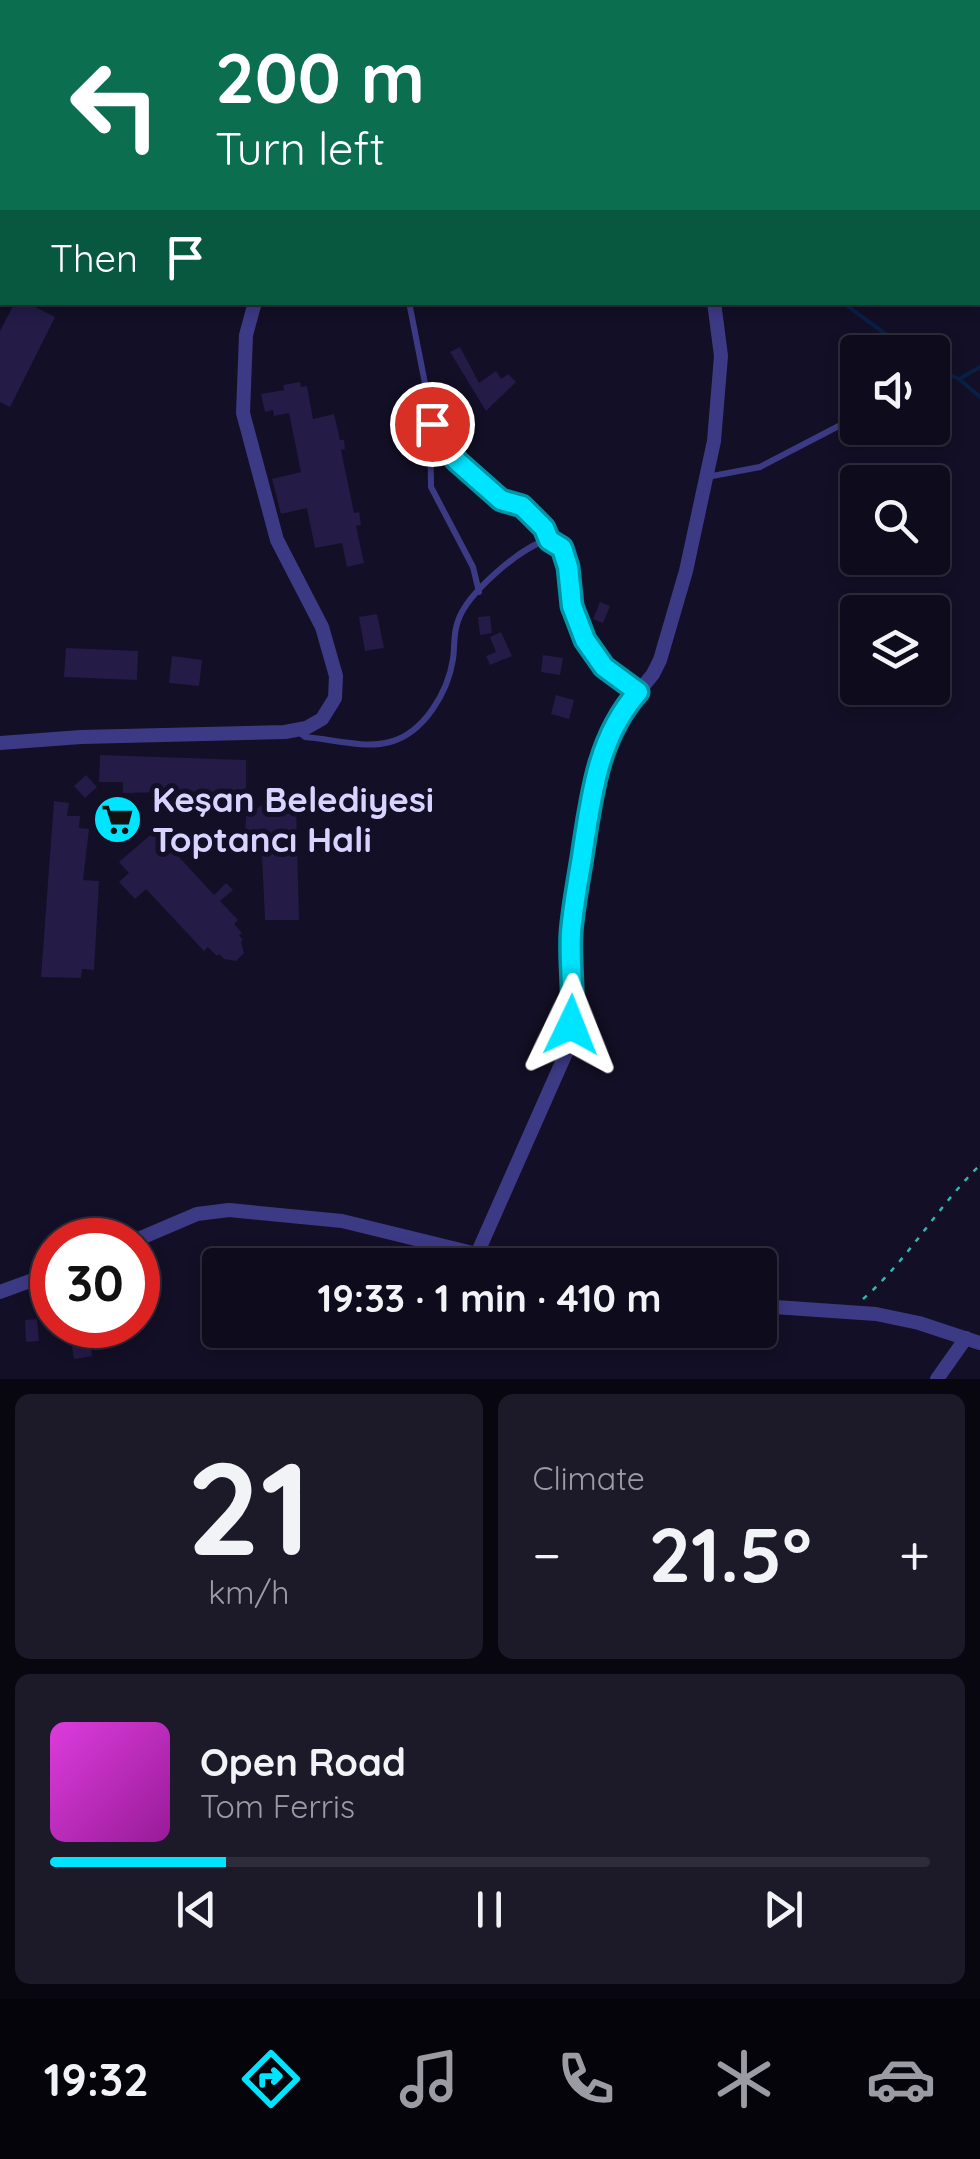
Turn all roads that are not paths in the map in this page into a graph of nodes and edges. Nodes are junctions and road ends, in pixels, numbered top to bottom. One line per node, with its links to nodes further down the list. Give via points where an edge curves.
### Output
1 (254, 305): 10 (street, via 246,335 243,413 277,540 322,627 336,676 328,712)
2 (410, 305): 5 (lane)
3 (714, 305): 6 (street, via 720,367)
4 (840, 425): 6 (lane, via 760,467)
5 (432, 435): 7 (lane, via 496,497 522,506); 8 (lane, via 430,487 474,567)
6 (706, 477): 9 (street, via 666,640)
7 (549, 540): 8 (lane, via 522,552); 9 (lane, via 564,552 585,640 604,667)
8 (478, 592): 10 (lane, via 458,621 442,691 412,730 377,744)
9 (638, 692): 14 (street, via 611,733 592,790 572,922 574,1004 566,1053)
10 (296, 730): 11 (street)
11 (0, 744)
12 (160, 1230): 13 (street, via 197,1214 230,1210 342,1221)
13 (452, 1248)
14 (480, 1248)
15 (30, 1281): 16 (street)
16 (0, 1292)
17 (777, 1307): 18 (street, via 899,1318)
18 (973, 1341): 19 (street)
19 (937, 1379)

